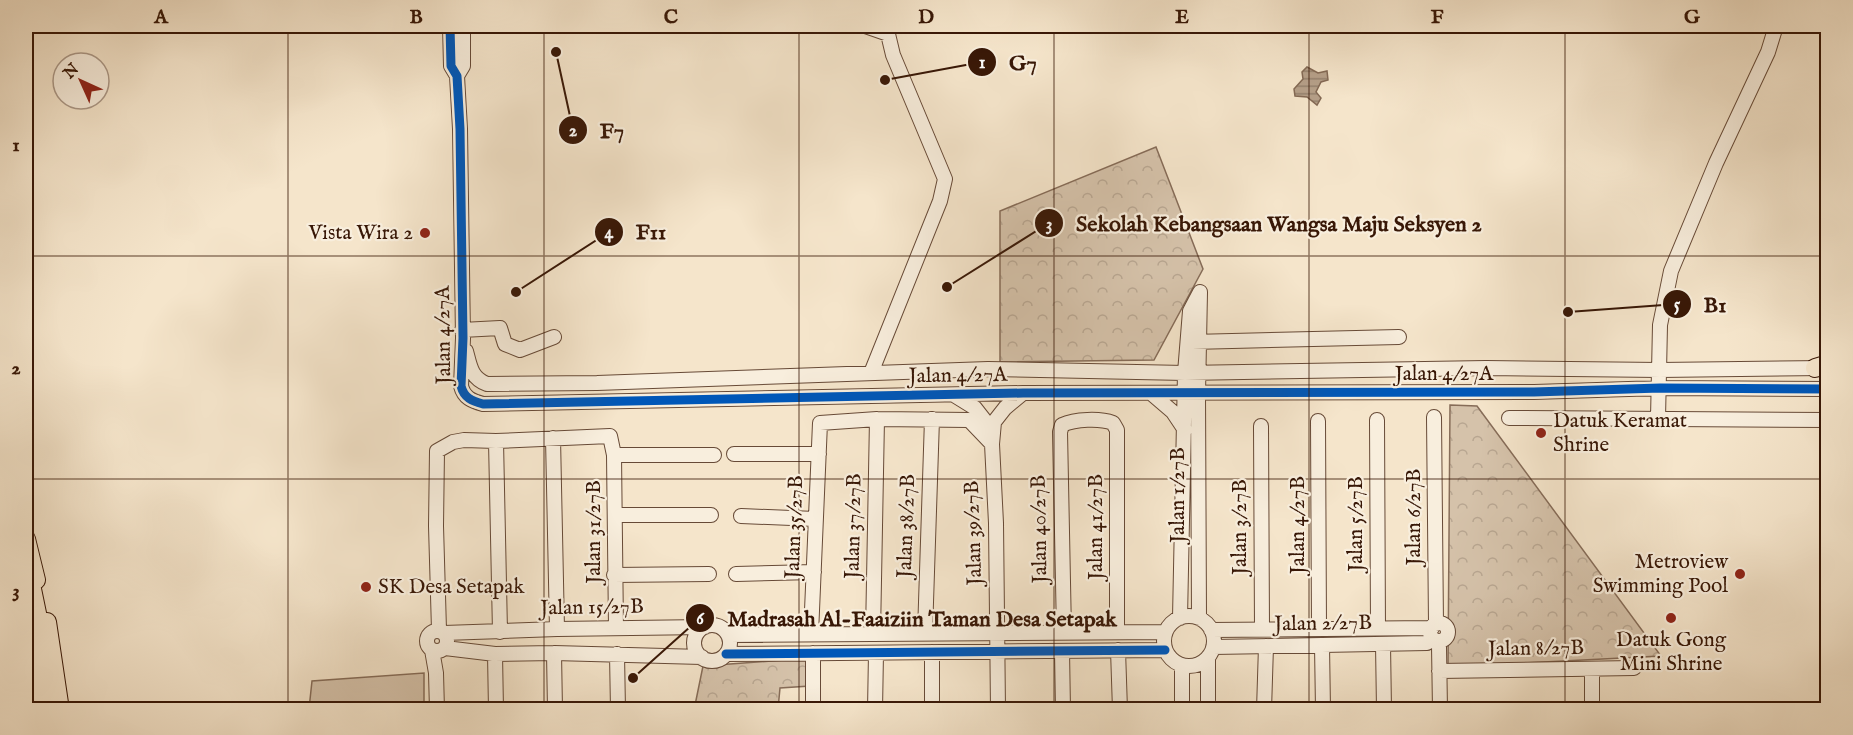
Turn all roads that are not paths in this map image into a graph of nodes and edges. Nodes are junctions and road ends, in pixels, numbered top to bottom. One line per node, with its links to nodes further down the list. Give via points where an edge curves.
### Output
1 (450, 26): 5 (street, Jalan 4/27A, via 451,66)
2 (463, 26): 5 (street, Jalan 4/27A, via 463,66)
3 (865, 26): 13 (street, via 888,34 893,55 945,179 940,201)
4 (1776, 26): 12 (street, via 1671,271 1660,325)
5 (457, 76): 7 (street, Jalan 4/27A)
6 (1201, 289): 10 (street, Jalan 1/27B, via 1190,311)
7 (462, 334): 8 (street, via 500,328 505,344 520,350); 15 (street, Jalan 4/27A, via 472,373 487,384); 22 (street, Jalan 4/27A, via 460,386 471,401 483,404)
8 (554, 337)
9 (1399, 337): 10 (street)
10 (1193, 342): 14 (street, Jalan 1/27B)
11 (1823, 366): 12 (street, Jalan 4/27A)
12 (1660, 370): 14 (street, Jalan 4/27A, via 1486,368); 16 (street)
13 (871, 373): 14 (street, Jalan 4/27A, via 988,369); 15 (street, Jalan 4/27A)
14 (1192, 373): 21 (street, Jalan 1/27B)
15 (730, 379): 22 (street)
16 (1660, 388): 17 (street, Jalan 4/27A); 21 (street, Jalan 4/27A, via 1213,393); 25 (street)
17 (1827, 389)
18 (1023, 393): 19 (street, Jalan 4/27A); 20 (street, Jalan 4/27A); 35 (street, via 994,422)
19 (953, 394): 22 (street, Jalan 4/27A); 35 (street, via 975,408)
20 (1152, 394): 21 (street, Jalan 4/27A); 33 (street, via 1173,412)
21 (1194, 398): 33 (street, Jalan 1/27B); 52 (street, Jalan 1/27B)
22 (731, 399)
23 (1434, 417): 67 (street, Jalan 6/27B)
24 (1509, 418): 25 (street)
25 (1658, 418): 29 (street)
26 (877, 419): 27 (street); 38 (street, Jalan 35/27B, via 820,423); 69 (street, Jalan 37/27B)
27 (932, 419): 35 (street, via 969,420); 64 (street, Jalan 38/27B)
28 (1377, 420): 55 (street, Jalan 5/27B)
29 (1827, 420)
30 (1318, 421): 59 (street, Jalan 4/27B)
31 (1062, 425): 62 (street, Jalan 41/27B, via 1107,421 1117,430); 66 (street, Jalan 40/27B)
32 (1261, 426): 58 (street, Jalan 3/27B)
33 (1185, 430): 51 (street, Jalan 1/27B)
34 (553, 438): 36 (street); 39 (street, Jalan 31/27B, via 610,436); 57 (street)
35 (992, 438): 65 (street, Jalan 39/27B)
36 (496, 441): 56 (street, via 464,440 437,451); 61 (street)
37 (734, 454): 38 (street)
38 (819, 454): 44 (street, Jalan 35/27B)
39 (614, 455): 40 (street); 42 (street, Jalan 31/27B)
40 (714, 455)
41 (711, 514): 42 (street)
42 (615, 515): 50 (street, Jalan 31/27B)
43 (741, 516): 44 (street)
44 (815, 519): 47 (street, Jalan 35/27B)
45 (26, 539): 96 (main road, via 46,621)
46 (26, 565): 95 (highway, via 39,628)
47 (814, 572): 49 (street); 68 (street, Jalan 35/27B)
48 (708, 574): 50 (street)
49 (736, 574)
50 (615, 575): 54 (street, Jalan 31/27B)
51 (1180, 618): 52 (street); 63 (street)
52 (1199, 618): 60 (street)
53 (705, 627): 54 (street, Jalan 15/27B); 70 (street, via 716,626); 87 (street, via 695,641)
54 (616, 628): 57 (street, Jalan 15/27B)
55 (1378, 628): 59 (street, Jalan 2/27B); 67 (street, Jalan 2/27B)
56 (439, 629): 61 (street, Jalan 15/27B); 74 (street, via 448,640)
57 (557, 629): 61 (street, Jalan 15/27B)
58 (1262, 629): 59 (street, Jalan 2/27B); 60 (street, Jalan 2/27B)
59 (1319, 629)
60 (1211, 630): 80 (street)
61 (500, 632)
62 (1117, 632): 63 (street); 66 (street)
63 (1165, 632): 76 (street)
64 (925, 633): 65 (street); 69 (street)
65 (998, 633): 66 (street); 79 (street, Jalan 39/27B)
66 (1064, 633)
67 (1437, 633): 71 (street, Jalan 2/27B, via 1427,643); 92 (street, Jalan 6/27B)
68 (811, 634): 69 (street); 70 (street)
69 (873, 634)
70 (728, 635): 86 (street, via 730,645)
71 (1383, 644): 72 (street, Jalan 2/27B); 111 (street)
72 (1322, 645): 73 (street, Jalan 2/27B); 110 (street)
73 (1266, 646): 80 (street, Jalan 2/27B); 109 (street)
74 (439, 650): 84 (street, Jalan 15/27B); 97 (street)
75 (1118, 650): 76 (street); 77 (street); 106 (street)
76 (1165, 650): 88 (street)
77 (1062, 651): 79 (street); 105 (street)
78 (932, 652): 79 (street); 83 (street); 103 (street)
79 (998, 652): 104 (street, Jalan 39/27B)
80 (1211, 652): 88 (street, via 1197,665); 108 (street)
81 (554, 653): 84 (street, Jalan 15/27B); 85 (street, Jalan 15/27B); 99 (street)
82 (813, 653): 83 (street); 86 (street); 101 (street)
83 (876, 653): 102 (street)
84 (495, 654): 98 (street)
85 (617, 654): 87 (street, Jalan 15/27B); 100 (street)
86 (726, 654): 87 (street, via 712,661)
87 (702, 657)
88 (1182, 666): 107 (street)
89 (26, 667): 94 (highway)
90 (1634, 668): 91 (street, Jalan 8/27B)
91 (1592, 669): 92 (street, Jalan 8/27B); 113 (street)
92 (1440, 671): 112 (street, Jalan 6/27B)
93 (26, 697): 94 (main road)
94 (29, 710)
95 (46, 710)
96 (60, 710)
97 (437, 710)
98 (496, 710)
99 (555, 710)
100 (618, 710)
101 (813, 710)
102 (875, 710)
103 (932, 710)
104 (998, 710)
105 (1063, 710)
106 (1120, 710)
107 (1182, 710)
108 (1208, 710)
109 (1264, 710)
110 (1323, 710)
111 (1384, 710)
112 (1440, 710)
113 (1592, 710)

